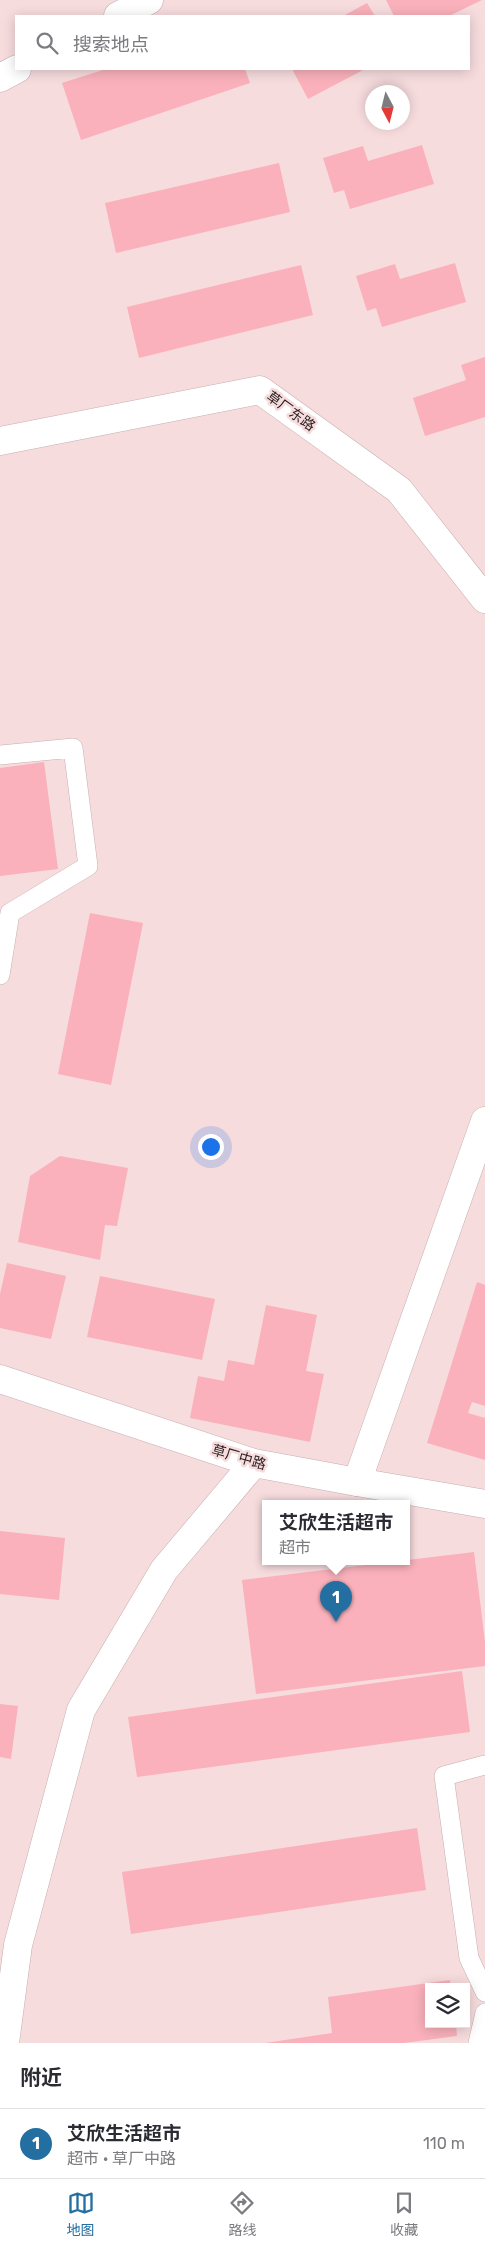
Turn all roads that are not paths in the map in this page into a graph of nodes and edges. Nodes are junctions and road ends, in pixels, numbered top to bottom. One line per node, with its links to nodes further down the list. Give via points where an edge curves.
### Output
1 (149, 0): 2 (street)
2 (120, 15)
3 (15, 70): 4 (street)
4 (0, 78)
5 (0, 441): 6 (street, 草厂东路, via 260,390 399,490)
6 (485, 599)
7 (0, 755): 8 (lane, via 73,748 88,866 10,913)
8 (0, 975)
9 (485, 1122): 12 (street)
10 (0, 1379): 11 (street, 草厂中路)
11 (254, 1463): 12 (street, 草厂中路); 17 (street, via 164,1570 81,1710 18,1945)
12 (357, 1482): 13 (street, 草厂中路)
13 (485, 1504)
14 (485, 1766): 15 (lane, via 444,1776 469,1958)
15 (485, 1992)
16 (485, 2013): 18 (lane)
17 (5, 2043)
18 (478, 2043)

